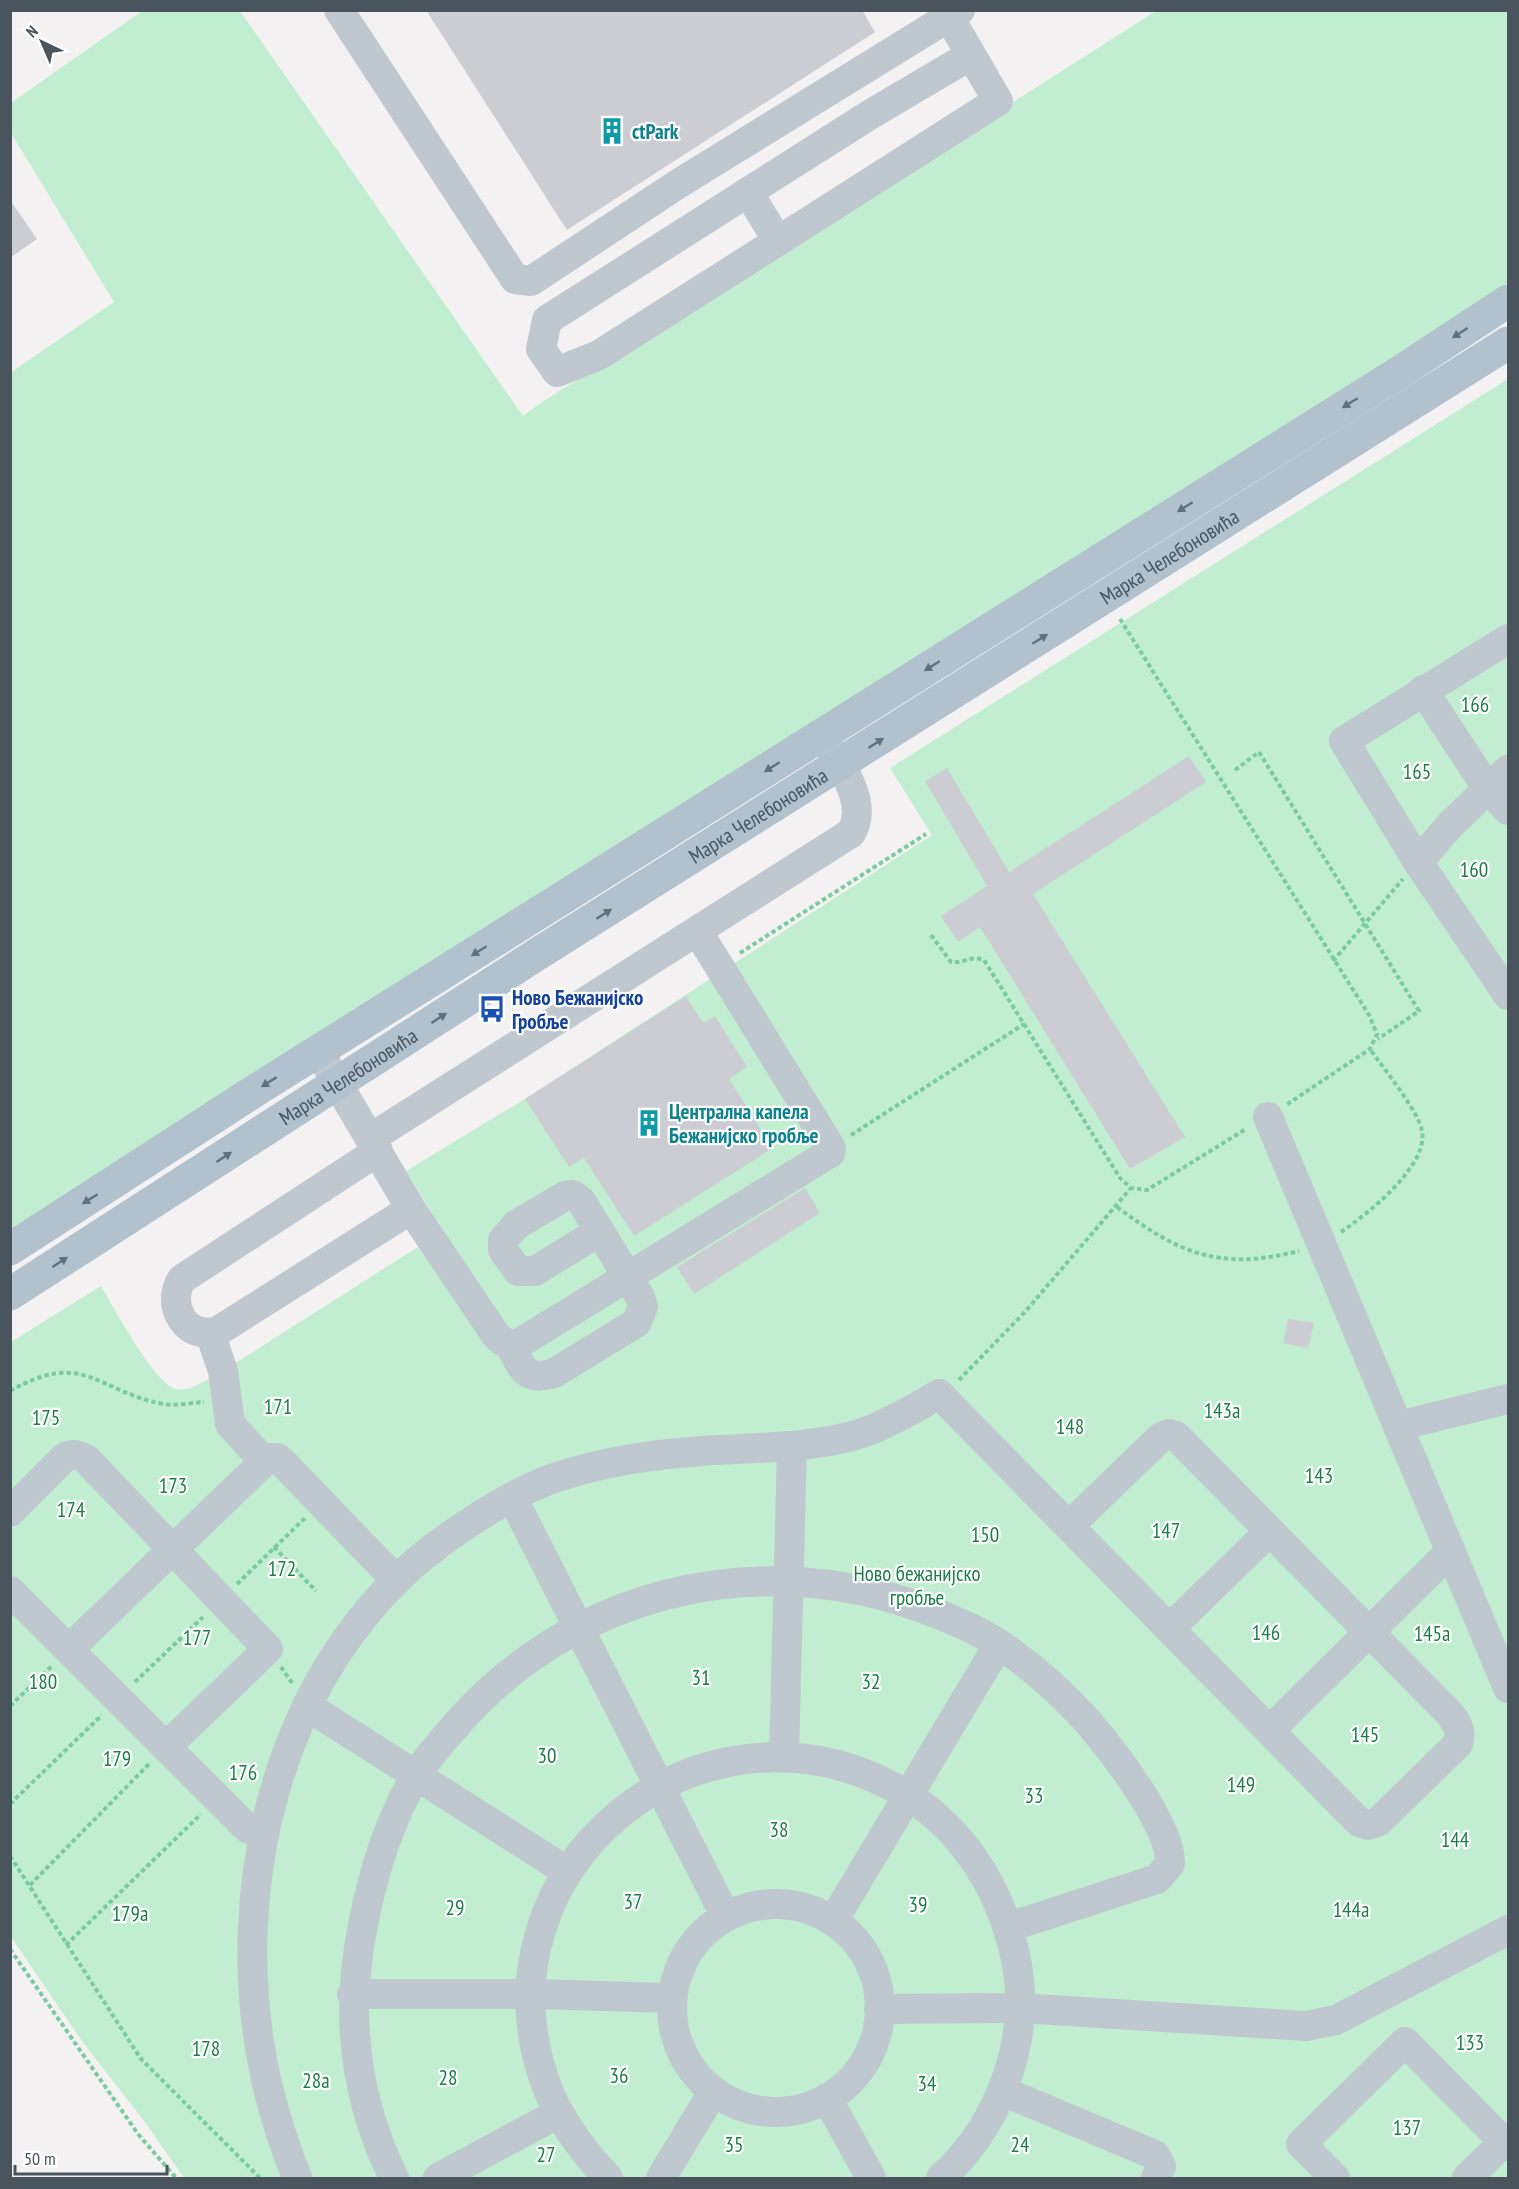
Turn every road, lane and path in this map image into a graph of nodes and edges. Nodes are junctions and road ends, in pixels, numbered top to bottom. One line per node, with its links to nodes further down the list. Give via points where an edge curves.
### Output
1 (339, 10): 2 (lane, via 515,279 531,281)
2 (951, 13): 3 (lane)
3 (971, 54): 4 (lane); 5 (lane, via 998,101)
4 (748, 192): 5 (lane); 5 (lane, via 547,320 541,349 557,372 599,355)
5 (778, 241)
6 (1509, 301): 8 (main road, Марка Челебоновића, one-way to 8)
7 (1509, 342): 9 (main road, Марка Челебоновића)
8 (1400, 372): 9 (main road); 13 (main road, Марка Челебоновића, one-way to 13)
9 (1417, 400): 14 (main road, Марка Челебоновића, one-way to 9)
10 (1119, 617): 23 (path)
11 (1509, 639): 12 (lane)
12 (1423, 690): 16 (lane); 19 (lane, via 1344,741)
13 (822, 736): 14 (lane); 28 (main road, Марка Челебоновића, one-way to 28)
14 (841, 766): 21 (lane, via 858,816 851,833); 29 (main road, Марка Челебоновића, one-way to 14)
15 (1235, 770): 20 (path, via 1260,752)
16 (1498, 779): 17 (lane); 19 (lane)
17 (1509, 810)
18 (926, 834): 24 (path)
19 (1418, 862): 20 (path); 25 (lane)
20 (1366, 924): 23 (path); 27 (path, via 1419,1011)
21 (698, 932): 24 (lane); 31 (lane)
22 (931, 935): 26 (path, via 951,962 969,957 984,960)
23 (1334, 961): 27 (path, via 1369,1015)
24 (719, 967): 32 (lane)
25 (1509, 995)
26 (1024, 1024): 32 (path); 33 (path, via 1120,1178)
27 (1377, 1039): 30 (path, via 1370,1049)
28 (319, 1052): 29 (lane); 36 (main road, Марка Челебоновића, one-way to 36)
29 (338, 1083): 31 (lane); 38 (main road, Марка Челебоновића, one-way to 29)
30 (1268, 1117): 33 (path, via 1147,1190); 45 (lane)
31 (375, 1145): 34 (lane); 39 (lane, via 182,1279 175,1298 179,1316 192,1330)
32 (831, 1148): 37 (lane, via 815,1163)
33 (1131, 1188): 42 (path, via 984,1356)
34 (411, 1209): 39 (lane); 40 (lane, via 497,1337)
35 (600, 1231): 37 (lane)
36 (10, 1249)
37 (628, 1278): 40 (lane); 40 (lane, via 643,1306 636,1323 554,1372 532,1377)
38 (10, 1294)
39 (210, 1333): 44 (lane, via 223,1371)
40 (510, 1346)
41 (10, 1391): 44 (path, via 69,1371 164,1404)
42 (939, 1394): 46 (lane, via 892,1420 856,1434); 51 (lane)
43 (1509, 1399): 45 (lane)
44 (226, 1401): 47 (lane, via 230,1424)
45 (1398, 1426): 55 (lane)
46 (792, 1447): 48 (lane, via 649,1457 555,1478); 57 (lane)
47 (263, 1460): 49 (lane, via 277,1458); 54 (lane)
48 (513, 1499): 56 (lane, via 482,1514 431,1549); 61 (lane)
49 (321, 1503): 53 (path); 56 (lane)
50 (10, 1512): 54 (lane, via 63,1459 79,1455)
51 (1069, 1526): 52 (lane, via 1161,1437 1169,1434 1176,1436); 62 (lane)
52 (1269, 1532): 62 (lane); 63 (lane)
53 (274, 1547): 59 (path); 60 (path)
54 (172, 1549): 60 (lane); 65 (lane)
55 (1451, 1551): 63 (lane); 67 (lane)
56 (396, 1580): 70 (lane, via 334,1656)
57 (788, 1581): 61 (lane, via 738,1581 690,1587 648,1598); 64 (lane, via 880,1594 964,1625); 73 (lane)
58 (10, 1591): 65 (lane)
59 (316, 1591)
60 (221, 1600): 66 (lane); 68 (path)
61 (578, 1627): 74 (lane, via 494,1684); 75 (lane)
62 (1170, 1628): 71 (lane)
63 (1368, 1633): 71 (lane); 71 (lane, via 1449,1713 1461,1735 1458,1744 1378,1822 1368,1825 1351,1816)
64 (999, 1644): 76 (lane); 85 (lane, via 1052,1685 1116,1755 1147,1804 1171,1856 1168,1870 1156,1879)
65 (69, 1649): 68 (lane); 69 (path)
66 (268, 1649): 70 (path); 72 (lane)
67 (1509, 1688)
68 (118, 1698): 72 (lane); 78 (path)
69 (10, 1706)
70 (307, 1706): 74 (lane); 79 (lane, via 290,1744)
71 (1270, 1730)
72 (166, 1747): 77 (lane); 82 (path)
73 (784, 1756): 75 (lane, via 741,1758 699,1768); 76 (lane, via 827,1761 869,1774)
74 (416, 1776): 81 (lane); 89 (lane, via 396,1814 373,1875)
75 (660, 1785): 81 (lane, via 609,1822); 83 (lane)
76 (908, 1795): 84 (lane); 85 (lane, via 942,1820 970,1852 993,1888)
77 (217, 1798): 79 (lane, via 249,1829); 87 (path)
78 (10, 1804)
79 (264, 1832): 101 (lane, via 253,1950 257,2019 279,2129)
80 (10, 1856): 82 (path)
81 (568, 1872): 90 (lane, via 536,1951)
82 (30, 1886): 87 (path)
83 (726, 1917): 84 (lane, via 747,1908 780,1905 813,1911); 91 (lane, via 690,1951 676,1978)
84 (832, 1921): 93 (lane, via 849,1934 867,1959 878,1988)
85 (1009, 1928): 92 (lane, via 1018,1967)
86 (1509, 1930): 92 (lane, via 1336,2020 1321,2024)
87 (66, 1945): 100 (path, via 141,2059)
88 (10, 1949): 99 (path, via 138,2134)
89 (352, 1994): 90 (lane); 102 (lane, via 364,2102)
90 (531, 1994): 91 (lane); 97 (lane, via 543,2075)
91 (672, 1998): 95 (lane, via 676,2040 691,2069)
92 (1020, 2008): 93 (lane); 94 (lane, via 1013,2055)
93 (879, 2009): 96 (lane, via 878,2027 865,2061 842,2088)
94 (1002, 2091): 107 (lane, via 980,2134); 108 (lane, via 1155,2155 1161,2166)
95 (713, 2092): 96 (lane, via 757,2111 805,2108); 105 (lane)
96 (827, 2098): 106 (lane)
97 (559, 2113): 103 (lane); 104 (lane, via 582,2149)
98 (1507, 2142): 109 (lane, via 1405,2042 1301,2144); 110 (lane)
99 (176, 2178)
100 (260, 2178)
101 (297, 2178)
102 (394, 2178)
103 (438, 2178)
104 (608, 2178)
105 (661, 2178)
106 (872, 2178)
107 (941, 2178)
108 (1156, 2178)
109 (1335, 2178)
110 (1467, 2178)

